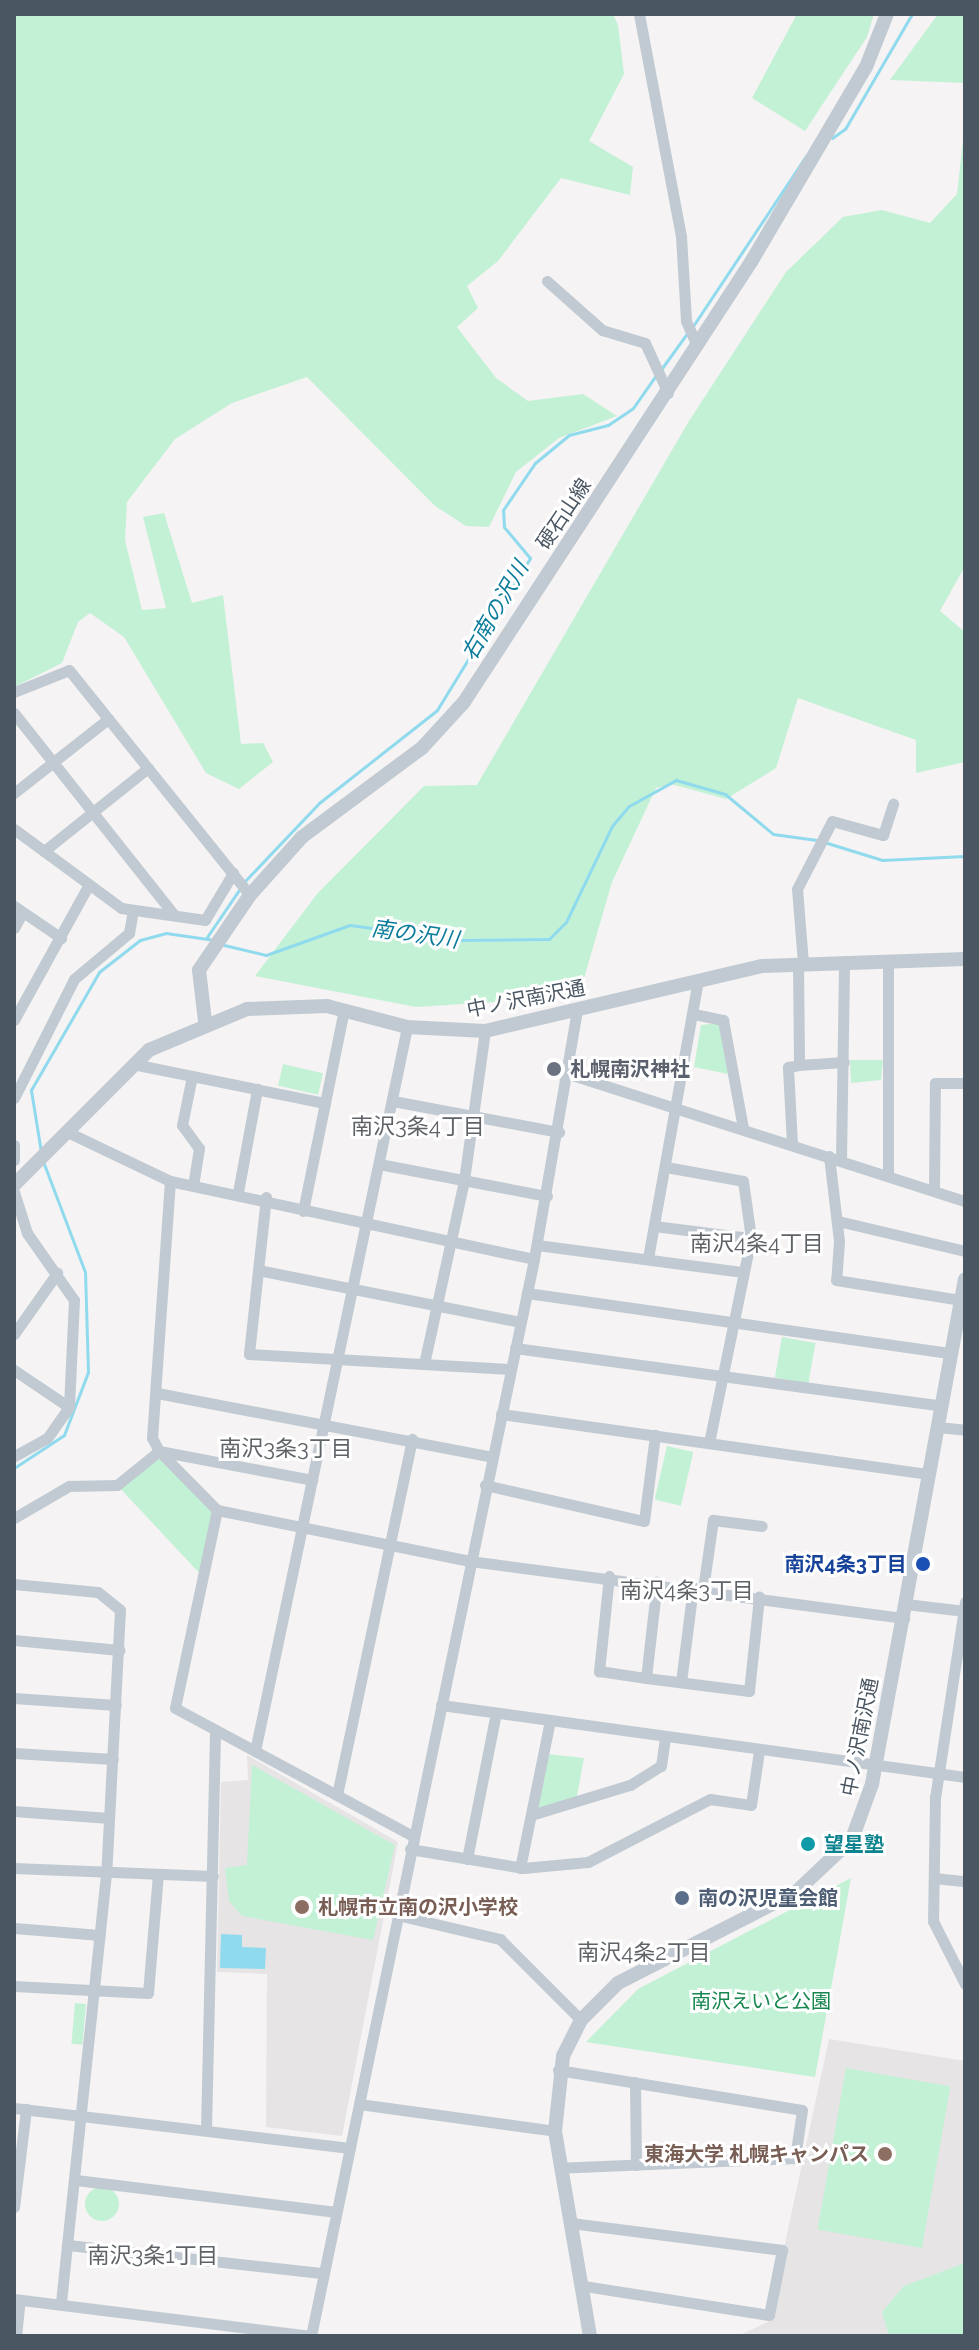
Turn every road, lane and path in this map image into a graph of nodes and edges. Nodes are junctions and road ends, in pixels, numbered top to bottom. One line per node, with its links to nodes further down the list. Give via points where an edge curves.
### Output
1 (639, 14): 4 (street, via 681,236 686,321)
2 (887, 14): 4 (street, 硬石山線, via 820,148)
3 (547, 281): 5 (street, via 602,330 645,343)
4 (697, 346): 5 (street, 硬石山線)
5 (666, 387): 18 (street, 硬石山線, via 444,729 302,837)
6 (14, 692): 8 (street, via 69,670)
7 (14, 713): 9 (street)
8 (108, 719): 9 (street); 10 (street)
9 (53, 762): 11 (street); 13 (street)
10 (148, 768): 13 (street); 16 (street)
11 (14, 793)
12 (893, 804): 27 (street, via 883,835 832,821 801,877)
13 (93, 812): 15 (street); 21 (street)
14 (14, 829): 15 (street)
15 (44, 851): 17 (street)
16 (233, 873): 18 (street); 21 (street, via 205,920)
17 (88, 886): 20 (street); 23 (street)
18 (250, 895): 33 (street, 硬石山線, via 196,981)
19 (18, 909): 22 (street); 23 (street)
20 (133, 910): 21 (street); 43 (street, via 129,933 74,979)
21 (174, 915)
22 (14, 928)
23 (61, 938): 32 (street)
24 (965, 959): 25 (street, 中ノ沢南沢通)
25 (888, 960): 26 (street, 中ノ沢南沢通); 58 (street)
26 (844, 961): 27 (street, 中ノ沢南沢通); 36 (street)
27 (800, 964): 28 (street, 中ノ沢南沢通); 38 (street)
28 (698, 981): 30 (street, 中ノ沢南沢通); 31 (street)
29 (344, 1010): 33 (street, 中ノ沢南沢通, via 287,1004); 34 (street, 中ノ沢南沢通); 45 (street)
30 (577, 1011): 35 (street, 中ノ沢南沢通); 39 (street)
31 (694, 1014): 46 (street); 48 (street, via 723,1020)
32 (14, 1020)
33 (205, 1021): 37 (street, 中ノ沢南沢通)
34 (407, 1027): 35 (street, 中ノ沢南沢通); 44 (street)
35 (485, 1031): 47 (street)
36 (844, 1062): 38 (street); 54 (street)
37 (133, 1064): 40 (street); 49 (street, 中ノ沢南沢通)
38 (799, 1065): 51 (street, via 788,1067)
39 (569, 1074): 46 (street); 50 (street)
40 (192, 1076): 42 (street); 62 (street, via 182,1125 199,1148)
41 (965, 1083): 63 (street, via 935,1083)
42 (257, 1089): 45 (street); 64 (street)
43 (14, 1098)
44 (393, 1101): 47 (street); 56 (street)
45 (325, 1103): 68 (street)
46 (678, 1107): 48 (street); 57 (street)
47 (474, 1116): 50 (street); 59 (street)
48 (743, 1128): 51 (street)
49 (65, 1131): 60 (street); 61 (street, 中ノ沢南沢通)
50 (559, 1132): 65 (street)
51 (792, 1144): 53 (street)
52 (14, 1145): 55 (street)
53 (829, 1156): 54 (street); 69 (street)
54 (841, 1159): 58 (street)
55 (14, 1160)
56 (379, 1164): 59 (street); 70 (street)
57 (666, 1167): 71 (street); 72 (street, via 743,1181)
58 (888, 1175): 63 (street)
59 (464, 1180): 65 (street); 73 (street)
60 (170, 1181): 62 (street); 96 (street)
61 (16, 1185): 80 (street, via 27,1233)
62 (193, 1185): 64 (street)
63 (934, 1190): 67 (street)
64 (238, 1192): 66 (street)
65 (547, 1196): 74 (street)
66 (266, 1197): 68 (street); 78 (street)
67 (965, 1201)
68 (303, 1211): 70 (street)
69 (838, 1221): 75 (street); 84 (street, via 836,1280)
70 (366, 1224): 73 (street); 82 (street)
71 (654, 1226): 72 (street); 76 (street)
72 (751, 1238): 79 (street)
73 (450, 1243): 77 (street); 85 (street)
74 (537, 1245): 76 (street); 77 (street)
75 (965, 1251)
76 (648, 1258): 79 (street)
77 (534, 1259): 83 (street)
78 (258, 1270): 82 (street); 91 (street, via 249,1354)
79 (743, 1272): 87 (street)
80 (57, 1273): 88 (street); 98 (street, via 74,1300)
81 (965, 1279): 84 (street, 中ノ沢南沢通)
82 (353, 1286): 85 (street); 91 (street)
83 (527, 1293): 86 (street); 87 (street)
84 (961, 1300): 90 (street, 中ノ沢南沢通)
85 (437, 1304): 86 (street); 92 (street)
86 (521, 1322): 89 (street)
87 (733, 1323): 90 (street); 95 (street)
88 (14, 1334)
89 (515, 1348): 93 (street); 95 (street)
90 (951, 1353): 97 (street, 中ノ沢南沢通)
91 (339, 1358): 92 (street); 100 (street)
92 (424, 1364): 93 (street)
93 (510, 1369): 99 (street)
94 (14, 1370): 98 (street)
95 (722, 1376): 97 (street); 105 (street)
96 (157, 1393): 100 (street); 106 (street, via 152,1438)
97 (942, 1406): 101 (street, 中ノ沢南沢通)
98 (69, 1407): 107 (street, via 47,1438)
99 (501, 1414): 103 (street); 108 (street)
100 (324, 1423): 104 (street); 110 (street)
101 (938, 1427): 102 (street); 109 (street, 中ノ沢南沢通)
102 (965, 1430)
103 (655, 1435): 105 (street); 111 (street, via 644,1521)
104 (412, 1439): 108 (street); 116 (street)
105 (709, 1443): 109 (street)
106 (159, 1451): 110 (street); 112 (street); 113 (street, via 117,1485 69,1486)
107 (14, 1456)
108 (491, 1457): 111 (street)
109 (929, 1474): 124 (street, 中ノ沢南沢通)
110 (312, 1480): 115 (street)
111 (485, 1485): 117 (street)
112 (217, 1510): 115 (street); 134 (street, via 175,1708)
113 (14, 1518)
114 (762, 1526): 121 (street, via 713,1520)
115 (302, 1528): 116 (street); 136 (street)
116 (389, 1547): 117 (street); 143 (street)
117 (470, 1561): 118 (street); 131 (street)
118 (609, 1576): 119 (street); 127 (street, via 599,1671)
119 (657, 1582): 121 (street); 127 (street)
120 (14, 1584): 126 (street, via 111,1598 120,1610)
121 (698, 1588): 122 (street); 128 (street)
122 (759, 1597): 124 (street); 128 (street, via 749,1691)
123 (964, 1608): 124 (street); 141 (street)
124 (905, 1611): 140 (street, 中ノ沢南沢通)
125 (14, 1640): 126 (street)
126 (120, 1650): 130 (street)
127 (646, 1678): 128 (street)
128 (681, 1682)
129 (14, 1698): 130 (street)
130 (116, 1705): 139 (street)
131 (441, 1705): 132 (street); 147 (street)
132 (496, 1713): 133 (street); 149 (street)
133 (550, 1721): 135 (street); 145 (street)
134 (215, 1730): 136 (street); 154 (street)
135 (665, 1737): 137 (street); 145 (street, via 661,1766 630,1785)
136 (255, 1751): 143 (street)
137 (759, 1751): 140 (street); 151 (street, via 751,1805 710,1799 588,1862)
138 (14, 1753): 139 (street)
139 (113, 1759): 146 (street)
140 (874, 1767): 141 (street); 163 (street, 中ノ沢南沢通, via 866,1813 820,1874 634,1973)
141 (938, 1774): 142 (street); 155 (street)
142 (965, 1777)
143 (337, 1795): 147 (street)
144 (14, 1811): 146 (street)
145 (531, 1815): 151 (street)
146 (109, 1818): 152 (street)
147 (413, 1836): 148 (street)
148 (410, 1849): 149 (street); 157 (street)
149 (467, 1859): 151 (street)
150 (14, 1868): 152 (street)
151 (520, 1868)
152 (106, 1874): 153 (street); 159 (street)
153 (158, 1875): 154 (street); 162 (street, via 148,1993)
154 (213, 1876): 169 (street)
155 (934, 1878): 156 (street); 160 (street, via 936,1939)
156 (965, 1881)
157 (397, 1915): 163 (street, via 500,1939); 166 (street)
158 (14, 1928): 159 (street)
159 (100, 1935): 162 (street)
160 (965, 1984)
161 (14, 1986): 162 (street)
162 (94, 1993): 168 (street)
163 (581, 2020): 164 (street, 中ノ沢南沢通)
164 (558, 2070): 165 (street); 170 (street, 中ノ沢南沢通)
165 (635, 2082): 172 (street); 172 (street, via 802,2110 795,2158)
166 (359, 2104): 170 (street); 171 (street)
167 (20, 2108): 168 (street); 175 (street)
168 (83, 2116): 169 (street); 174 (street)
169 (206, 2130): 171 (street)
170 (555, 2131): 173 (street, 中ノ沢南沢通)
171 (350, 2148): 176 (street)
172 (636, 2165): 173 (street)
173 (561, 2168): 177 (street, 中ノ沢南沢通)
174 (76, 2180): 176 (street); 178 (street)
175 (14, 2207)
176 (336, 2212): 179 (street)
177 (571, 2223): 180 (street, 中ノ沢南沢通); 180 (street, via 782,2250 769,2315)
178 (68, 2245): 179 (street); 182 (street)
179 (323, 2273): 184 (street)
180 (583, 2286): 185 (street, 中ノ沢南沢通)
181 (17, 2299): 182 (street); 183 (street)
182 (61, 2305): 184 (street)
183 (16, 2336)
184 (311, 2336)
185 (590, 2336)

